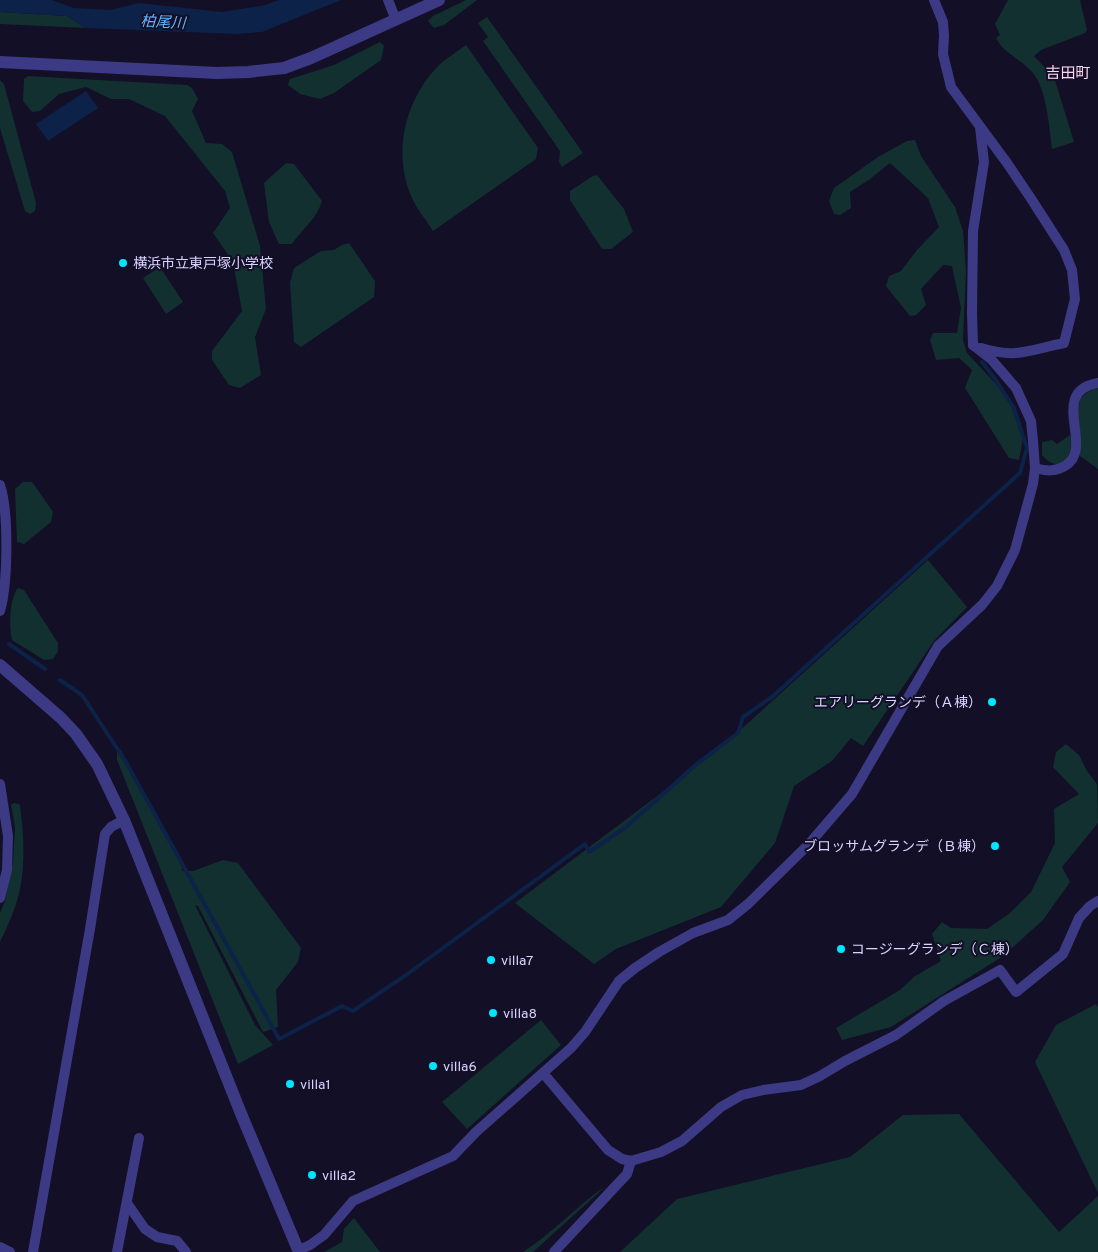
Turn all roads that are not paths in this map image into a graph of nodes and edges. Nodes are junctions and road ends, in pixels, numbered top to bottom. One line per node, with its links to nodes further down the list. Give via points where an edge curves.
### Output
1 (439, 0): 4 (street)
2 (934, 0): 6 (street, via 943,22 943,54 951,87)
3 (389, 3): 4 (street)
4 (396, 20): 5 (street, via 284,68 248,72 217,74)
5 (0, 62)
6 (979, 126): 7 (street, via 984,162 973,231); 7 (street, via 1064,250 1072,270 1075,299 1064,343 1010,355)
7 (973, 345): 9 (street, via 991,359 1016,388 1031,421)
8 (1098, 383): 9 (street, via 1082,390 1075,398 1072,407 1076,445 1075,455 1069,464 1059,470)
9 (1035, 468): 18 (street, via 1015,550 997,586 982,605 938,646 846,801 809,844 728,920 693,933 659,952 620,981 585,1032)
10 (0, 484): 11 (street, via 6,573)
11 (0, 611)
12 (0, 665): 14 (street, via 76,734 97,764)
13 (0, 784): 15 (street)
14 (124, 820): 23 (street); 25 (street, via 110,827 105,834)
15 (3, 821): 16 (street, via 8,836 7,870)
16 (0, 898)
17 (1098, 901): 20 (street, via 1079,918 1064,954 1016,992 1000,970 944,1001 896,1035 820,1076 801,1085 742,1095 720,1107 682,1141 661,1152)
18 (543, 1072): 20 (street, via 608,1150 622,1160); 23 (street, via 453,1156 353,1201 324,1235)
19 (139, 1138): 21 (street)
20 (631, 1161): 28 (street, via 627,1174)
21 (127, 1203): 26 (street); 27 (street, via 145,1229 177,1241)
22 (0, 1247): 24 (street)
23 (299, 1251)
24 (10, 1252)
25 (33, 1252)
26 (117, 1252)
27 (186, 1252)
28 (554, 1252)

